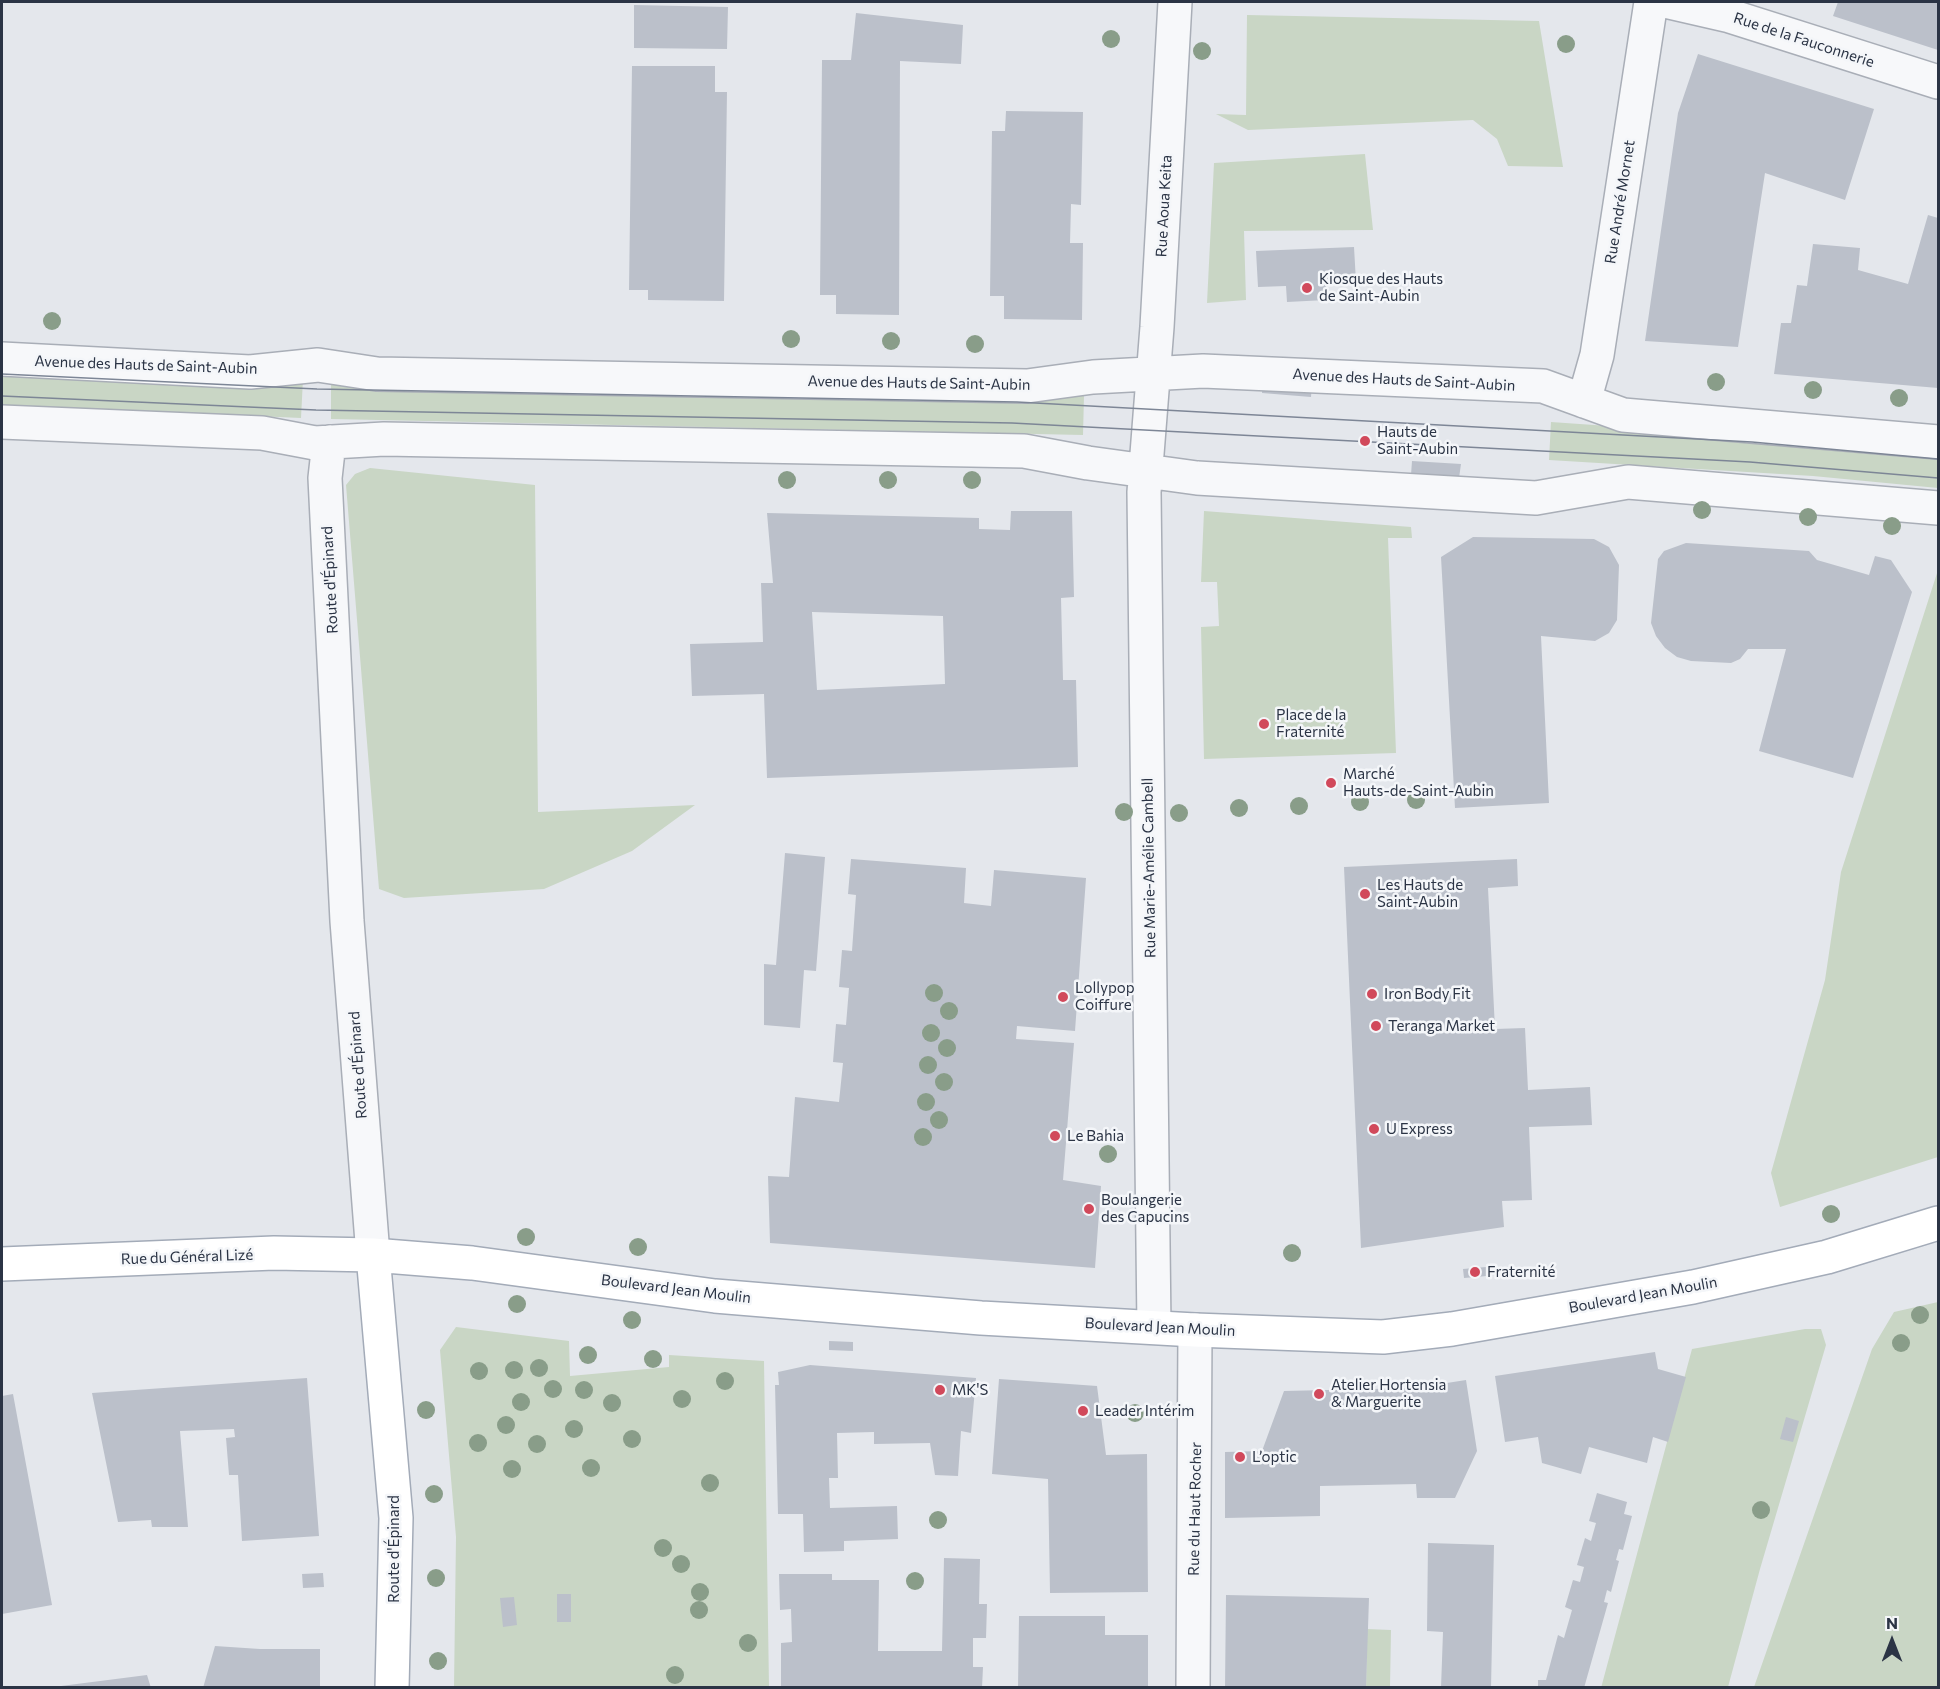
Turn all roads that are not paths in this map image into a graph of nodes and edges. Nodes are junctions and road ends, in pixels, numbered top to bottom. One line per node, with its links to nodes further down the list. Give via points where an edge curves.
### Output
1 (1175, 2): 6 (street, Rue Aoua Keita)
2 (1651, 2): 7 (street, Rue André Mornet, via 1597,355)
3 (1668, 2): 4 (street, Rue de la Fauconnerie, via 1730,16)
4 (1938, 82)
5 (2, 359): 6 (street, Avenue des Hauts de Saint-Aubin, via 250,372 318,365 377,374 1015,386)
6 (1154, 374): 7 (street, Avenue des Hauts de Saint-Aubin, via 1203,371 1543,386); 8 (street, Rue Aoua Keita)
7 (1584, 401): 11 (street, Avenue des Hauts de Saint-Aubin, via 1623,415)
8 (1151, 410): 12 (street, Rue Marie-Amélie Cambell)
9 (2, 422): 10 (street, via 262,433)
10 (328, 442): 12 (street, via 384,439 1024,451); 15 (street, Route d'Épinard, via 325,478 347,921)
11 (1938, 442)
12 (1146, 469): 13 (street, via 1197,478 1536,498 1628,482); 17 (street, Rue Marie-Amélie Cambell)
13 (1938, 508)
14 (1938, 1223): 18 (main road, Boulevard Jean Moulin, via 1827,1257 1735,1278 1452,1329 1383,1337)
15 (374, 1255): 16 (main road, Rue du Général Lizé, via 274,1253); 17 (main road, Boulevard Jean Moulin, via 472,1263 715,1296); 19 (main road, Route d'Épinard, via 396,1518)
16 (2, 1264)
17 (1154, 1327): 18 (main road, Boulevard Jean Moulin)
18 (1195, 1330): 20 (street, Rue du Haut Rocher)
19 (392, 1688)
20 (1193, 1688)

